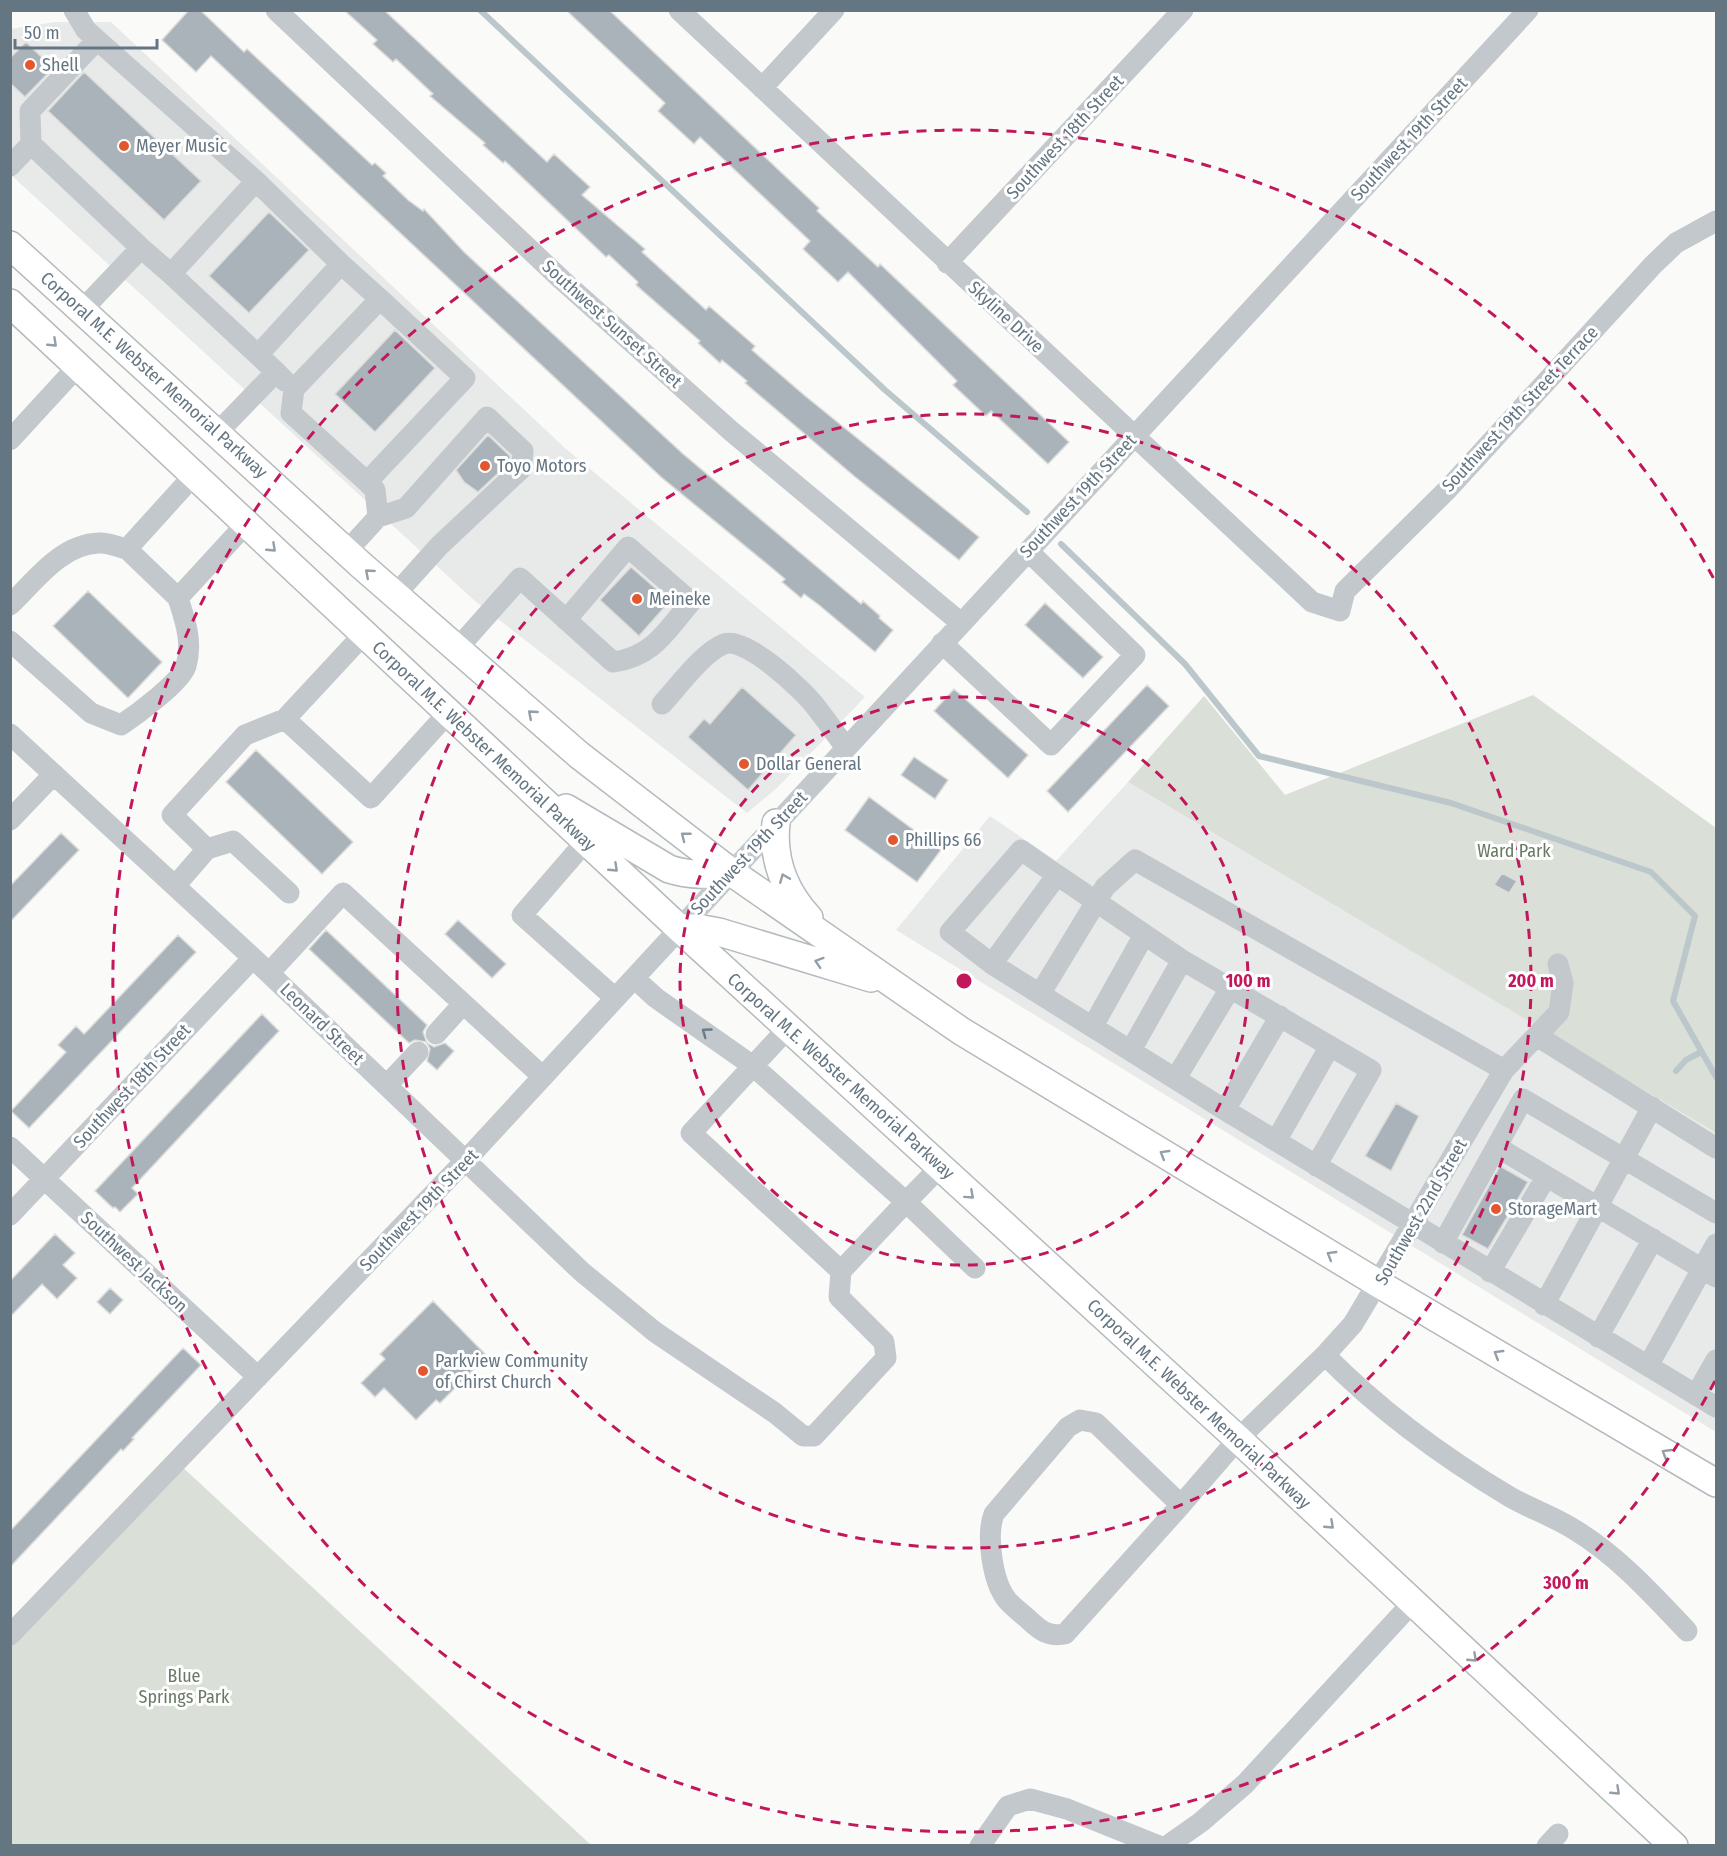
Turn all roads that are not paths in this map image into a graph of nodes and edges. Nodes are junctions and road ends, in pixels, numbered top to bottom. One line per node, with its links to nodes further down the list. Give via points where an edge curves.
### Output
1 (74, 10): 7 (street)
2 (276, 10): 40 (street, Southwest Sunset Street, via 571,288 731,431)
3 (679, 10): 8 (street, Skyline Drive)
4 (834, 10): 8 (street)
5 (1183, 10): 15 (street, Southwest 18th Street)
6 (1528, 10): 26 (street, Southwest 19th Street)
7 (97, 40): 9 (street, via 30,111); 11 (street)
8 (762, 88): 15 (street, Skyline Drive)
9 (31, 144): 10 (street); 14 (street)
10 (10, 166)
11 (256, 181): 16 (street); 17 (street)
12 (1716, 221): 38 (street, Southwest 19th Street Terrace, via 1676,243 1653,265 1448,489 1345,591)
13 (10, 245): 20 (main road, Corporal M.E. Webster Memorial Parkway)
14 (141, 248): 17 (street); 20 (street)
15 (947, 263): 26 (street, Skyline Drive)
16 (341, 264): 18 (street); 21 (street)
17 (171, 274): 21 (street)
18 (380, 299): 24 (street); 29 (street, via 465,378)
19 (10, 303): 22 (main road, Corporal M.E. Webster Memorial Parkway, one-way to 22)
20 (82, 310): 25 (main road, Corporal M.E. Webster Memorial Parkway)
21 (258, 355): 23 (street)
22 (78, 366): 27 (street); 28 (main road, Corporal M.E. Webster Memorial Parkway)
23 (276, 372): 24 (street); 25 (street)
24 (294, 389): 29 (street, via 291,413)
25 (217, 433): 34 (main road, Corporal M.E. Webster Memorial Parkway)
26 (1134, 436): 33 (street, Southwest 19th Street); 38 (street, Skyline Drive, via 1312,602)
27 (10, 440)
28 (194, 475): 31 (main road, Corporal M.E. Webster Memorial Parkway); 32 (street)
29 (367, 483): 30 (street, via 375,490)
30 (378, 517): 34 (street); 35 (street, via 406,508 488,417 523,451 521,469 439,546)
31 (246, 524): 36 (street); 41 (main road, Corporal M.E. Webster Memorial Parkway, one-way to 41)
32 (127, 549): 36 (street); 37 (street, via 100,542 76,547 47,568)
33 (1028, 551): 40 (street, Southwest 19th Street); 43 (street, via 1135,655 1051,745)
34 (346, 552): 35 (main road, Corporal M.E. Webster Memorial Parkway, one-way to 34)
35 (395, 595): 44 (main road, Corporal M.E. Webster Memorial Parkway)
36 (178, 597): 42 (street, via 189,632 186,668 147,708 121,725 91,713)
37 (11, 605)
38 (1340, 611)
39 (566, 620): 39 (street, via 613,662 633,659 653,647 691,602 628,547); 44 (street, via 520,578)
40 (961, 623): 43 (street, Southwest 19th Street)
41 (364, 634): 46 (main road, Corporal M.E. Webster Memorial Parkway); 47 (street)
42 (10, 641)
43 (942, 643): 49 (street, Southwest 19th Street)
44 (457, 649): 56 (main road, Corporal M.E. Webster Memorial Parkway, one-way to 44, via 579,755)
45 (662, 704): 49 (street, via 712,650 727,643 739,644 762,658 815,705)
46 (448, 713): 47 (street, via 371,798); 51 (main road, Corporal M.E. Webster Memorial Parkway)
47 (285, 719): 55 (street, via 245,735 172,815)
48 (10, 734): 50 (street, Leonard Street)
49 (846, 748): 53 (street, Southwest 19th Street)
50 (54, 774): 52 (street); 58 (street, Leonard Street)
51 (525, 785): 54 (main road, Corporal M.E. Webster Memorial Parkway); 56 (main road, via 669,869 686,874)
52 (10, 820)
53 (776, 823): 56 (street, Southwest 19th Street); 63 (main road, one-way to 53, via 795,902 781,875)
54 (586, 841): 61 (main road, Corporal M.E. Webster Memorial Parkway, one-way to 61); 73 (street, via 522,915)
55 (207, 849): 58 (street); 59 (street, via 233,842)
56 (731, 872): 61 (street, Southwest 19th Street); 63 (main road, Corporal M.E. Webster Memorial Parkway)
57 (1057, 875): 60 (street); 66 (street); 66 (street, via 1021,850 950,932)
58 (175, 886): 64 (street, Leonard Street)
59 (289, 893)
60 (1096, 901): 62 (street); 72 (street); 84 (street, via 1105,886 1135,860)
61 (679, 928): 69 (street, Southwest 19th Street); 70 (main road, one-way to 61, via 748,940 697,928); 77 (main road, Corporal M.E. Webster Memorial Parkway)
62 (1144, 934): 65 (street); 76 (street)
63 (831, 941): 70 (main road, Corporal M.E. Webster Memorial Parkway)
64 (253, 958): 68 (street, Leonard Street); 99 (street, Southwest 18th Street)
65 (1182, 960): 71 (street); 81 (street)
66 (992, 964): 72 (street)
67 (1558, 964): 79 (street, Southwest 22nd Street, via 1563,983 1559,1012)
68 (269, 973): 74 (street, via 343,893); 87 (street, Leonard Street)
69 (634, 978): 73 (street, Southwest 19th Street); 83 (street, one-way to 69)
70 (895, 985): 112 (main road, Corporal M.E. Webster Memorial Parkway, one-way to 70, via 961,1031)
71 (1231, 987): 75 (street); 86 (street)
72 (1040, 994): 76 (street)
73 (615, 998): 85 (street, Southwest 19th Street)
74 (463, 1004): 78 (street); 85 (street)
75 (1280, 1016): 80 (street); 89 (street)
76 (1093, 1026): 81 (street)
77 (788, 1028): 83 (street); 97 (main road, Corporal M.E. Webster Memorial Parkway)
78 (436, 1034)
79 (1537, 1036): 84 (street, Southwest 22nd Street); 88 (street)
80 (1330, 1046): 90 (street); 96 (street, via 1371,1070)
81 (1131, 1050): 86 (street)
82 (418, 1052): 87 (street)
83 (753, 1066): 100 (street); 109 (street, via 691,1133)
84 (1504, 1070): 104 (street, Southwest 22nd Street)
85 (543, 1077): 95 (street, Southwest 19th Street)
86 (1176, 1078): 89 (street)
87 (387, 1085): 95 (street, Leonard Street)
88 (1652, 1107): 93 (street); 94 (street)
89 (1225, 1110): 90 (street)
90 (1276, 1141): 96 (street)
91 (10, 1147): 99 (street, Southwest Jackson)
92 (1497, 1147): 94 (street, via 1523,1099); 98 (street); 106 (street)
93 (1716, 1148)
94 (1624, 1159): 101 (street); 102 (street)
95 (466, 1161): 109 (street, Leonard Street, via 582,1272 655,1332 775,1413 802,1436 814,1436 886,1358 884,1342 839,1297); 118 (street, Southwest 19th Street)
96 (1316, 1166): 104 (street)
97 (940, 1167): 100 (street); 121 (main road, Corporal M.E. Webster Memorial Parkway, one-way to 121)
98 (1546, 1176): 101 (street); 110 (street)
99 (44, 1179): 103 (street, Southwest 18th Street); 118 (street, Southwest Jackson)
100 (906, 1202): 108 (street); 109 (street)
101 (1599, 1208): 105 (street); 113 (street)
102 (1716, 1213)
103 (10, 1215)
104 (1413, 1226): 106 (street); 112 (street, Southwest 22nd Street)
105 (1653, 1239): 111 (street); 114 (street)
106 (1443, 1244): 110 (street)
107 (1716, 1244): 111 (street)
108 (975, 1268)
109 (841, 1271)
110 (1490, 1272): 113 (street)
111 (1709, 1272): 117 (street)
112 (1379, 1284): 115 (street, Southwest 22nd Street, via 1353,1324); 122 (main road, Corporal M.E. Webster Memorial Parkway, one-way to 112)
113 (1544, 1305): 114 (street)
114 (1598, 1337): 117 (street)
115 (1325, 1355): 121 (street, Southwest 22nd Street); 125 (street, via 1363,1393 1407,1428 1511,1497 1576,1530 1634,1577)
116 (1716, 1360): 119 (street)
117 (1648, 1366): 119 (street)
118 (258, 1377): 126 (street, Southwest 19th Street)
119 (1696, 1395): 120 (street)
120 (1716, 1407)
121 (1238, 1439): 123 (street, Southwest 22nd Street); 124 (main road, Corporal M.E. Webster Memorial Parkway, one-way to 124)
122 (1716, 1483)
123 (1181, 1505): 123 (street, Southwest 22nd Street, via 1096,1423 1080,1420 1068,1427 994,1514 990,1525 992,1557 1001,1588 1007,1599 1043,1633 1065,1635)
124 (1413, 1602): 129 (street, via 1245,1784); 130 (main road, Corporal M.E. Webster Memorial Parkway, one-way to 130)
125 (1687, 1631)
126 (10, 1635)
127 (980, 1845): 128 (street, via 1008,1806 1030,1799 1067,1809)
128 (1159, 1845)
129 (1167, 1845)
130 (1674, 1845)

